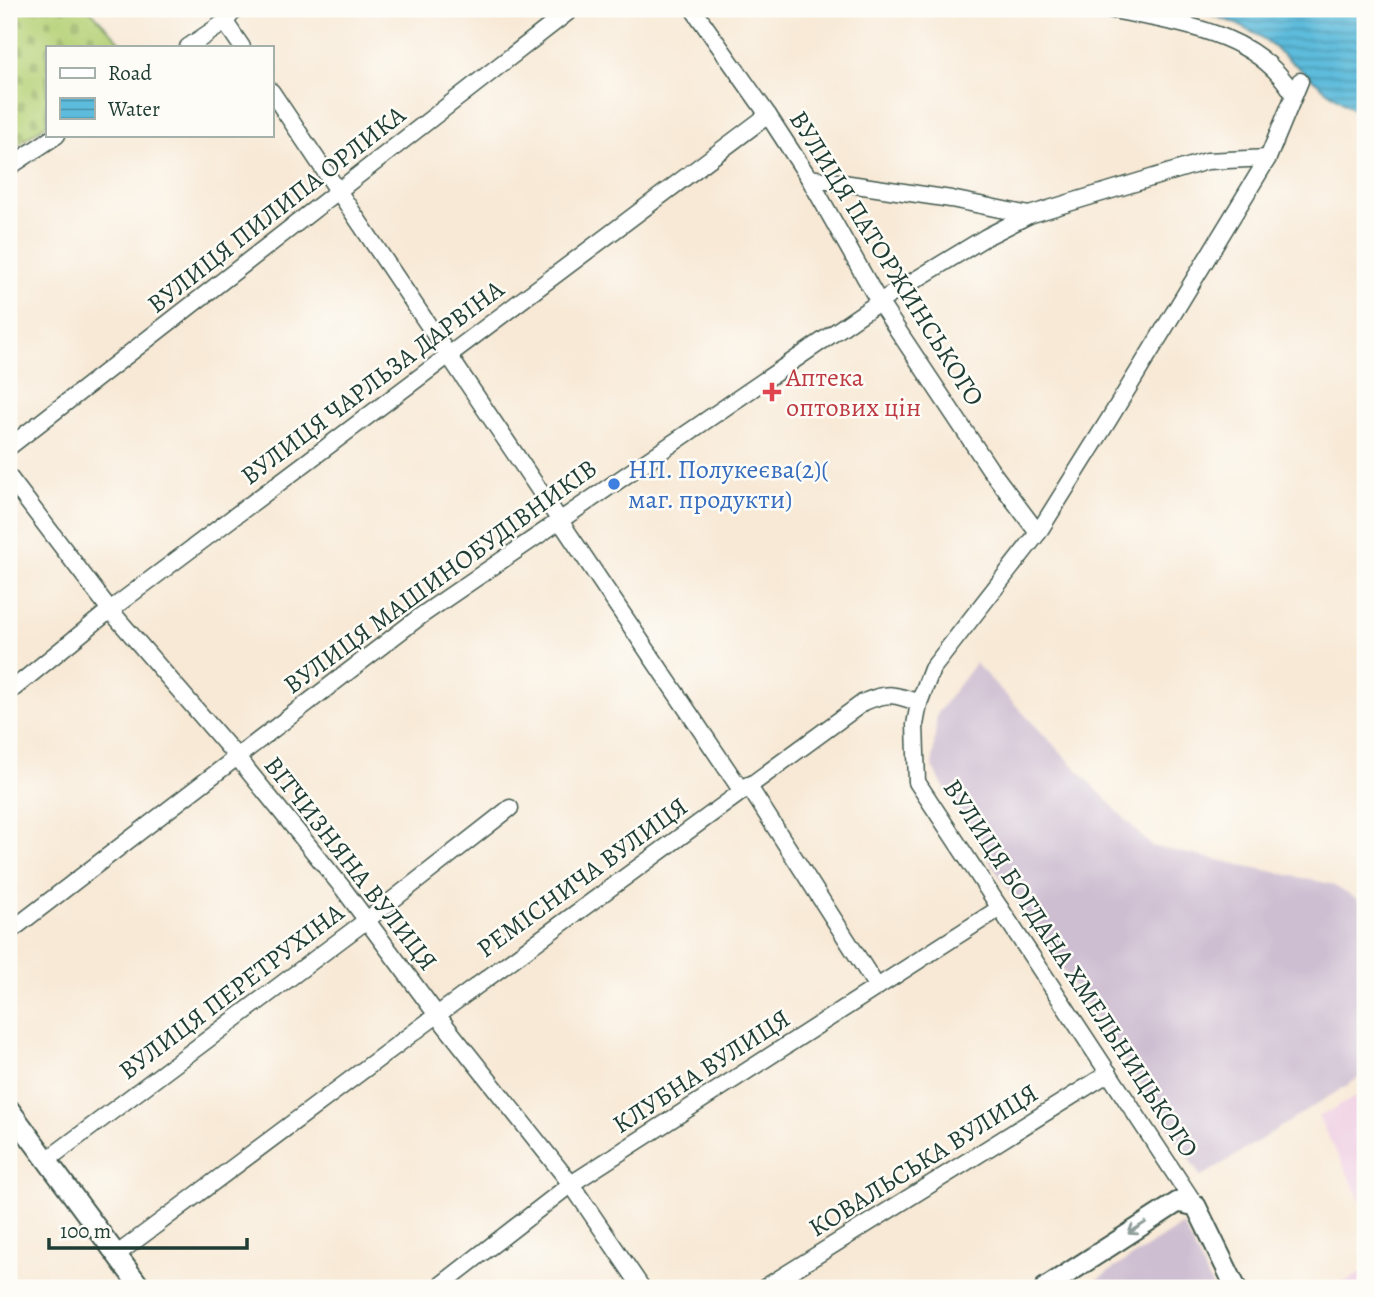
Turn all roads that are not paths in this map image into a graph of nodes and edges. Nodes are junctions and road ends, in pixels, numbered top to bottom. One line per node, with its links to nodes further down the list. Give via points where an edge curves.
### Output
1 (235, 9): 5 (street)
2 (572, 9): 14 (street, ВУЛИЦЯ ПИЛИПА ОРЛИКА)
3 (694, 9): 9 (street, ВУЛИЦЯ ПАТОРЖИНСЬКОГО)
4 (1108, 9): 11 (street, ВУЛИЦЯ БОГДАНА ХМЕЛЬНИЦЬКОГО, via 1194,26 1237,42 1297,88)
5 (225, 22): 6 (street); 7 (street)
6 (189, 46)
7 (241, 46)
8 (273, 94): 14 (street)
9 (768, 115): 13 (street, ВУЛИЦЯ ПАТОРЖИНСЬКОГО); 17 (street, ВУЛИЦЯ ЧАРЛЬЗА ДАРВІНА)
10 (56, 136): 12 (street)
11 (1268, 158): 15 (street, ВУЛИЦЯ МАШИНОБУДІВНИКІВ, via 1207,161); 21 (street, ВУЛИЦЯ БОГДАНА ХМЕЛЬНИЦЬКОГО)
12 (9, 167)
13 (808, 178): 15 (street); 16 (street, ВУЛИЦЯ ПАТОРЖИНСЬКОГО)
14 (338, 191): 17 (street); 18 (street, ВУЛИЦЯ ПИЛИПА ОРЛИКА)
15 (1029, 215): 16 (street, ВУЛИЦЯ МАШИНОБУДІВНИКІВ)
16 (879, 302): 20 (street, ВУЛИЦЯ МАШИНОБУДІВНИКІВ); 21 (street, ВУЛИЦЯ ПАТОРЖИНСЬКОГО)
17 (449, 355): 20 (street); 22 (street, ВУЛИЦЯ ЧАРЛЬЗА ДАРВІНА)
18 (9, 447)
19 (9, 477): 22 (street, ВІТЧИЗНЯНА ВУЛИЦЯ)
20 (560, 520): 25 (street, ВУЛИЦЯ МАШИНОБУДІВНИКІВ, via 422,615); 26 (street)
21 (1038, 533): 24 (street, ВУЛИЦЯ БОГДАНА ХМЕЛЬНИЦЬКОГО, via 932,669)
22 (110, 610): 23 (street, ВУЛИЦЯ ЧАРЛЬЗА ДАРВІНА); 25 (street, ВІТЧИЗНЯНА ВУЛИЦЯ)
23 (9, 692)
24 (919, 703): 26 (street, РЕМІСНИЧА ВУЛИЦЯ, via 883,694 864,702); 28 (street, ВУЛИЦЯ БОГДАНА ХМЕЛЬНИЦЬКОГО, via 917,782)
25 (237, 757): 29 (street, ВІТЧИЗНЯНА ВУЛИЦЯ); 30 (street, ВУЛИЦЯ МАШИНОБУДІВНИКІВ)
26 (745, 787): 31 (street); 32 (street, РЕМІСНИЧА ВУЛИЦЯ)
27 (510, 808): 29 (street, ВУЛИЦЯ ПЕРЕТРУХІНА)
28 (1000, 908): 31 (street, КЛУБНА ВУЛИЦЯ); 33 (street, ВУЛИЦЯ БОГДАНА ХМЕЛЬНИЦЬКОГО)
29 (367, 920): 32 (street, ВІТЧИЗНЯНА ВУЛИЦЯ); 35 (street, ВУЛИЦЯ ПЕРЕТРУХІНА)
30 (9, 932)
31 (877, 987): 36 (street, КЛУБНА ВУЛИЦЯ)
32 (437, 1015): 36 (street, ВІТЧИЗНЯНА ВУЛИЦЯ); 38 (street, РЕМІСНИЧА ВУЛИЦЯ)
33 (1108, 1073): 37 (street, ВУЛИЦЯ БОГДАНА ХМЕЛЬНИЦЬКОГО); 42 (street, КОВАЛЬСЬКА ВУЛИЦЯ)
34 (12, 1117): 35 (street)
35 (47, 1160): 38 (street)
36 (571, 1184): 40 (street, КЛУБНА ВУЛИЦЯ); 41 (street, ВІТЧИЗНЯНА ВУЛИЦЯ)
37 (1196, 1206): 43 (street, one-way to 43, via 1178,1202); 44 (street, ВУЛИЦЯ БОГДАНА ХМЕЛЬНИЦЬКОГО)
38 (116, 1255): 39 (street)
39 (141, 1288)
40 (437, 1288)
41 (642, 1288)
42 (764, 1288)
43 (1045, 1288)
44 (1236, 1288)

